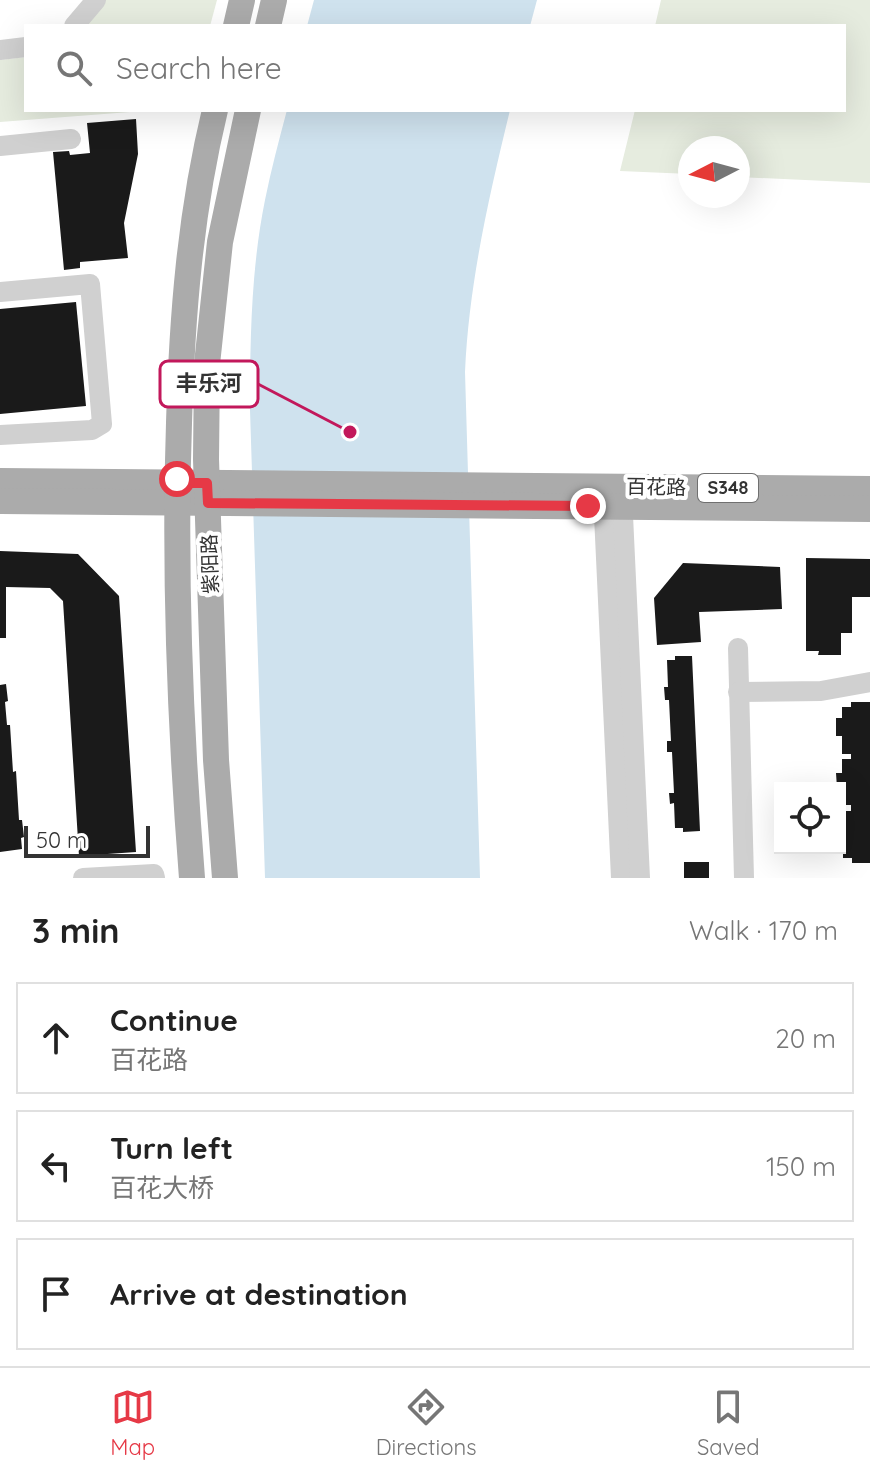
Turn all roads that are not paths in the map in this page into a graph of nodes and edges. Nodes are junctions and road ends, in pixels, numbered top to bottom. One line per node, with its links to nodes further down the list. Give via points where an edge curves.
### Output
1 (96, 0): 4 (street)
2 (242, 0): 5 (main road)
3 (274, 0): 6 (main road)
4 (76, 24)
5 (236, 24)
6 (268, 24)
7 (24, 47): 8 (street)
8 (0, 50)
9 (215, 112): 17 (main road, 紫阳路, via 189,251)
10 (248, 112): 18 (main road, 紫阳路, via 226,205 210,316)
11 (71, 139): 12 (street)
12 (0, 146)
13 (0, 292): 14 (street, via 90,284 102,424 92,430)
14 (0, 435)
15 (0, 481): 17 (main road, S348)
16 (870, 489): 19 (main road, 百花路 / S348)
17 (177, 493): 18 (main road, S348); 20 (main road, S348); 27 (main road, 紫阳路, via 181,733)
18 (207, 493): 19 (main road, S348); 28 (main road, 紫阳路)
19 (604, 497): 21 (main road, 百花路 / S348); 29 (street); 30 (street)
20 (0, 501)
21 (870, 509)
22 (738, 648): 24 (street)
23 (870, 682): 24 (street, via 821,691)
24 (738, 692): 31 (street)
25 (83, 878): 26 (street)
26 (155, 878)
27 (192, 878)
28 (225, 878)
29 (621, 878)
30 (640, 878)
31 (744, 878)

